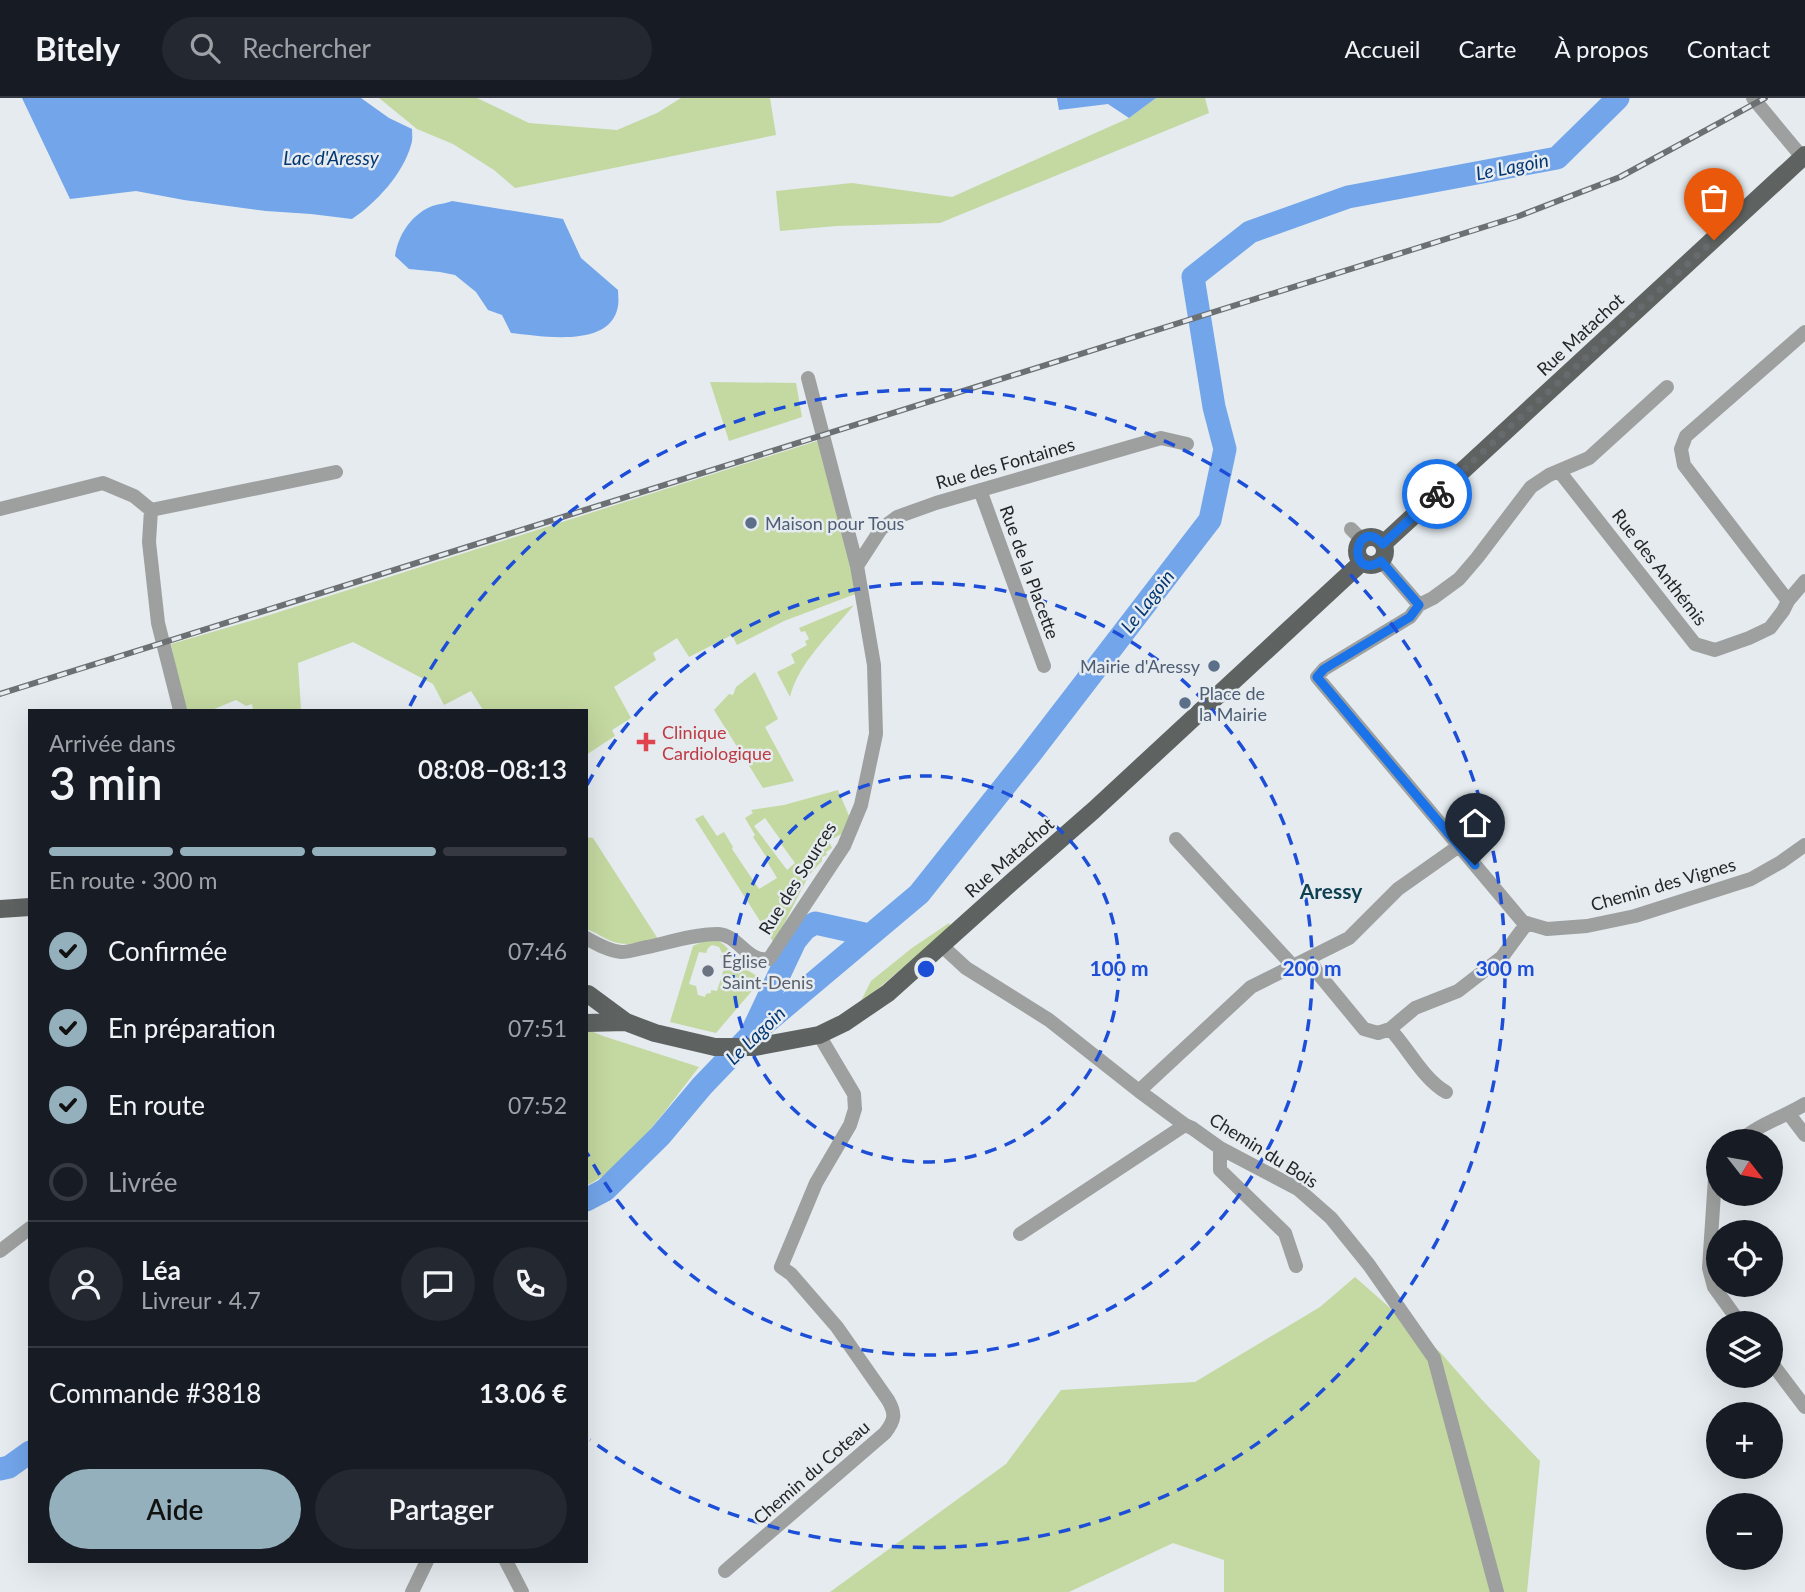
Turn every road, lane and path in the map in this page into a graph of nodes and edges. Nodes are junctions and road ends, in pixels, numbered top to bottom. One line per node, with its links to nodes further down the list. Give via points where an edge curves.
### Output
1 (1753, 98): 2 (street)
2 (1804, 156): 12 (main road, Rue Matachot)
3 (1805, 332): 16 (street, via 1686,436 1681,449 1684,464)
4 (808, 378): 14 (street, Rue des Sources)
5 (1667, 387): 7 (street, via 1589,458)
6 (1187, 444): 9 (street, Rue des Fontaines, via 1161,439)
7 (1559, 471): 16 (street, Rue des Anthémis, via 1695,644 1715,650 1749,638 1770,628); 17 (street, via 1531,487 1459,579)
8 (336, 472): 11 (street)
9 (980, 490): 14 (street, Rue des Fontaines, via 897,517 881,529); 18 (street, Rue de la Placette)
10 (0, 509): 11 (street, via 103,483 134,496)
11 (151, 510): 19 (street, via 149,542 158,623)
12 (1382, 552): 13 (main road, via 1374,565); 13 (main road, via 1380,540 1356,535); 17 (street)
13 (1362, 562): 27 (main road, Rue Matachot)
14 (857, 566): 26 (street, Rue des Sources, via 874,665 876,734 861,805 844,846 769,959 749,955 722,934 623,952)
15 (1805, 581): 16 (street, Rue des Anthémis)
16 (1788, 601)
17 (1419, 605): 22 (street, via 1410,617 1317,677)
18 (1044, 666)
19 (180, 709)
20 (1176, 839): 29 (street)
21 (1805, 845): 25 (street, Chemin des Vignes, via 1751,879 1635,916 1547,929)
22 (1459, 846): 25 (street); 28 (street, via 1398,889 1349,939)
23 (28, 907): 24 (main road)
24 (0, 909)
25 (1527, 923): 33 (street, via 1502,957 1458,991 1415,1008)
26 (588, 941)
27 (941, 945): 34 (main road, Rue Matachot, via 888,993); 35 (street, Chemin du Bois, via 966,968 1049,1020)
28 (1309, 958): 29 (street); 33 (street, via 1364,1029 1378,1033)
29 (1293, 966): 35 (street, via 1251,987)
30 (588, 998): 31 (main road, Rue Matachot)
31 (626, 1022): 32 (main road, Rue Matachot); 34 (main road, Rue Matachot, via 715,1047 755,1047)
32 (588, 1023)
33 (1390, 1029): 36 (street)
34 (819, 1035): 53 (street, Chemin du Coteau, via 855,1094 855,1109 816,1183 781,1267 837,1327 888,1400 894,1422)
35 (1139, 1091): 39 (street, Chemin du Bois)
36 (1446, 1092)
37 (1805, 1104): 38 (street)
38 (1788, 1114): 40 (street); 41 (street)
39 (1185, 1125): 42 (street, Chemin du Bois); 45 (street)
40 (1756, 1129)
41 (1805, 1135)
42 (1220, 1148): 47 (street, via 1220,1170 1285,1233); 56 (street, Chemin du Bois, via 1298,1189 1331,1218 1434,1358)
43 (1713, 1206): 48 (street, via 1709,1268 1714,1287)
44 (28, 1230): 46 (street)
45 (1020, 1234)
46 (0, 1251)
47 (1296, 1266)
48 (1731, 1311)
49 (1783, 1378): 50 (street)
50 (1805, 1407)
51 (426, 1563): 54 (street)
52 (507, 1563): 55 (street)
53 (726, 1571)
54 (412, 1592)
55 (522, 1592)
56 (1497, 1592)

